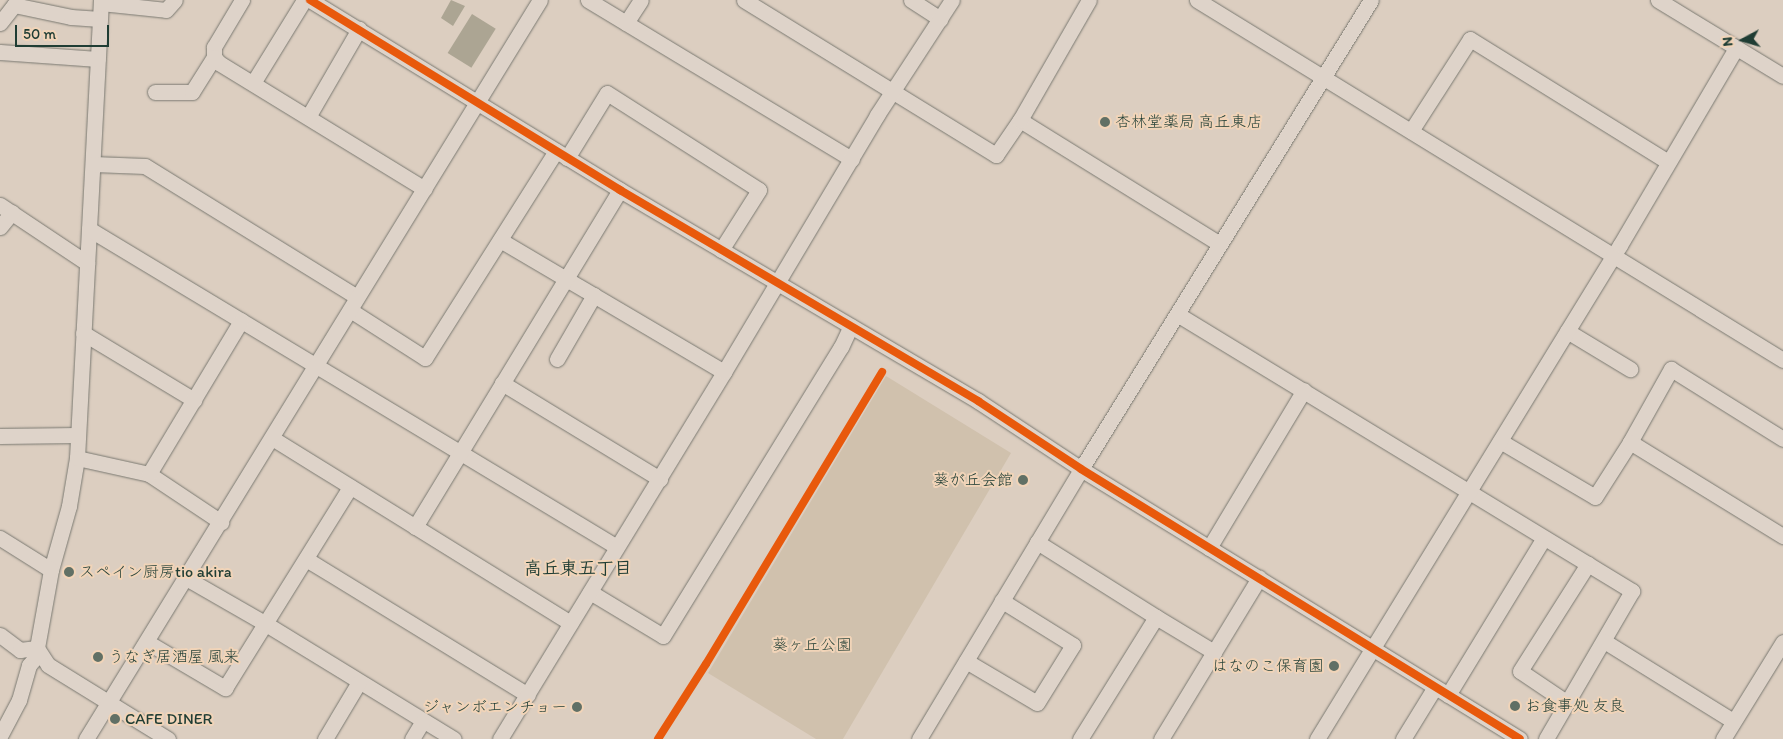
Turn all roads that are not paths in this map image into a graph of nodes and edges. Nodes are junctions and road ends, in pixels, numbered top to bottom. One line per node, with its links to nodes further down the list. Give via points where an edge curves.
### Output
1 (175, 0): 15 (street, via 166,10)
2 (242, 0): 24 (street, via 214,47)
3 (304, 0): 28 (street)
4 (310, 0): 21 (street)
5 (540, 0): 31 (street)
6 (588, 0): 20 (street)
7 (641, 0): 20 (street)
8 (744, 0): 29 (street)
9 (911, 0): 17 (street)
10 (952, 0): 17 (street)
11 (1198, 0): 27 (street)
12 (1371, 0): 27 (street)
13 (1658, 0): 22 (street)
14 (15, 2): 18 (street, via 71,18); 19 (street)
15 (101, 2): 18 (street)
16 (1083, 2): 33 (street)
17 (940, 18): 29 (street)
18 (100, 19): 25 (street)
19 (0, 23)
20 (626, 23): 36 (street)
21 (360, 29): 31 (street); 32 (street)
22 (1736, 48): 26 (street); 37 (street)
23 (0, 52): 25 (street)
24 (214, 57): 28 (street); 30 (street, via 192,92)
25 (98, 59): 38 (street)
26 (1783, 76)
27 (1323, 79): 34 (street); 45 (street)
28 (253, 83): 32 (street)
29 (893, 90): 33 (street, via 996,155); 36 (street)
30 (155, 92)
31 (477, 102): 35 (street); 39 (street)
32 (308, 117): 39 (street)
33 (1020, 120): 45 (street)
34 (1411, 131): 37 (street, via 1470,39); 47 (street)
35 (561, 154): 40 (street); 44 (street); 46 (street, via 607,93 759,190)
36 (852, 159): 50 (street)
37 (1668, 162): 47 (street)
38 (93, 164): 43 (street); 52 (street, via 145,166)
39 (425, 189): 52 (street)
40 (620, 190): 46 (street); 49 (street)
41 (6, 209): 42 (street); 48 (street)
42 (0, 227)
43 (89, 229): 48 (street); 54 (street)
44 (500, 240): 49 (street); 52 (street, via 425,358)
45 (1220, 244): 53 (street)
46 (721, 250): 50 (street)
47 (1613, 255): 56 (street); 59 (street)
48 (87, 263): 57 (street)
49 (567, 279): 51 (street); 63 (street)
50 (777, 282): 55 (street); 62 (street)
51 (594, 295): 58 (street); 62 (street)
52 (354, 304): 60 (street)
53 (1178, 314): 64 (street); 74 (street)
54 (241, 321): 60 (street); 65 (street)
55 (851, 326): 74 (street, via 978,401); 92 (street, via 663,636)
56 (1567, 331): 61 (street); 70 (street)
57 (84, 333): 65 (street); 66 (street)
58 (557, 359)
59 (1783, 360)
60 (315, 365): 68 (street); 72 (street)
61 (1630, 369)
62 (724, 372): 76 (street)
63 (502, 384): 72 (street); 76 (street)
64 (1304, 390): 78 (street); 86 (street)
65 (194, 400): 75 (street)
66 (77, 435): 67 (street); 73 (street)
67 (0, 436)
68 (272, 438): 77 (street); 79 (street)
69 (1783, 438): 71 (street, via 1671,369)
70 (1500, 441): 71 (street, via 1595,497); 78 (street)
71 (1630, 442): 81 (street)
72 (461, 452): 80 (street); 85 (street)
73 (77, 458): 75 (street); 89 (street, via 69,506)
74 (1081, 469): 84 (street); 86 (street)
75 (149, 474): 79 (street)
76 (660, 478): 85 (street)
77 (350, 487): 80 (street); 87 (street)
78 (1468, 490): 83 (street); 101 (street)
79 (221, 522): 90 (street)
80 (415, 527): 95 (street)
81 (1783, 536)
82 (0, 538): 89 (street)
83 (1544, 538): 88 (street); 107 (street)
84 (1037, 542): 93 (street); 94 (street)
85 (617, 548): 92 (street)
86 (1209, 548): 91 (street)
87 (306, 559): 96 (street); 108 (street)
88 (1588, 564): 98 (street, via 1632,591); 110 (street, via 1520,671)
89 (51, 570): 102 (street)
90 (186, 578): 96 (street); 99 (street)
91 (1260, 578): 101 (street); 103 (street)
92 (590, 592): 95 (street)
93 (1002, 601): 104 (street); 104 (street, via 1073,645 1037,703)
94 (1156, 617): 103 (street); 121 (street)
95 (570, 623): 108 (street)
96 (266, 624): 99 (street, via 225,688); 105 (street)
97 (0, 635): 102 (street, via 20,650)
98 (1604, 641): 110 (street); 112 (street)
99 (147, 642): 109 (street)
100 (1783, 642): 112 (street)
101 (1372, 648): 106 (street); 123 (street)
102 (38, 651): 109 (street, via 48,665); 113 (street, via 29,664 19,700)
103 (1214, 652): 122 (street)
104 (966, 661): 120 (street)
105 (359, 682): 111 (street); 116 (street)
106 (1435, 687): 107 (street); 124 (street)
107 (1448, 694): 125 (street)
108 (528, 695): 119 (street)
109 (109, 701): 114 (street); 115 (street)
110 (1566, 702): 126 (street)
111 (423, 721): 117 (street); 118 (street)
112 (1733, 721): 127 (street)
113 (0, 736)
114 (86, 739)
115 (168, 739)
116 (326, 739)
117 (412, 739)
118 (454, 739)
119 (500, 739)
120 (919, 739)
121 (1080, 739)
122 (1161, 739)
123 (1317, 739)
124 (1403, 739)
125 (1520, 739)
126 (1546, 739)
127 (1723, 739)

